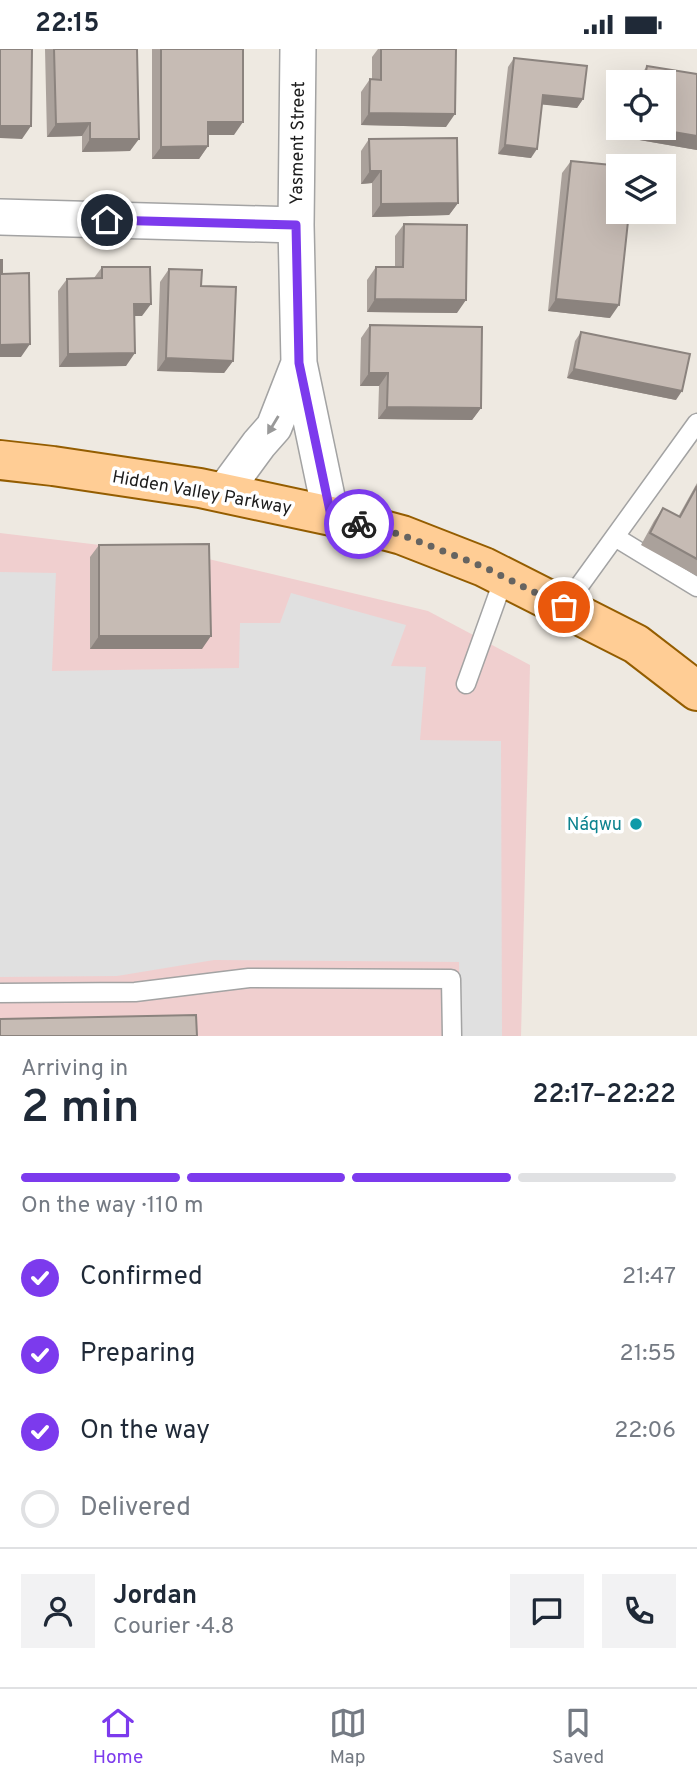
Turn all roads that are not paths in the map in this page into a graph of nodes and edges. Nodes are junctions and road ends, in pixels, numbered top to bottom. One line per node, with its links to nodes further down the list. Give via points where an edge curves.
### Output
1 (298, 49): 3 (street, Yasment Street)
2 (0, 217): 3 (street)
3 (296, 225): 4 (street, Yasment Street)
4 (299, 363): 7 (street, Yasment Street, one-way to 7, via 274,426); 8 (street, Yasment Street)
5 (697, 423): 9 (lane)
6 (0, 460): 7 (main road, Hidden Valley Parkway)
7 (223, 493): 8 (main road, Hidden Valley Parkway)
8 (331, 516): 10 (main road, Hidden Valley Parkway, via 402,535)
9 (615, 537): 11 (lane); 12 (lane)
10 (505, 578): 12 (main road, Hidden Valley Parkway); 13 (lane)
11 (697, 587)
12 (564, 607): 14 (main road, Hidden Valley Parkway, via 636,644)
13 (466, 684)
14 (697, 691)
15 (0, 993): 16 (lane, via 135,992 249,978 451,979)
16 (452, 1036)

